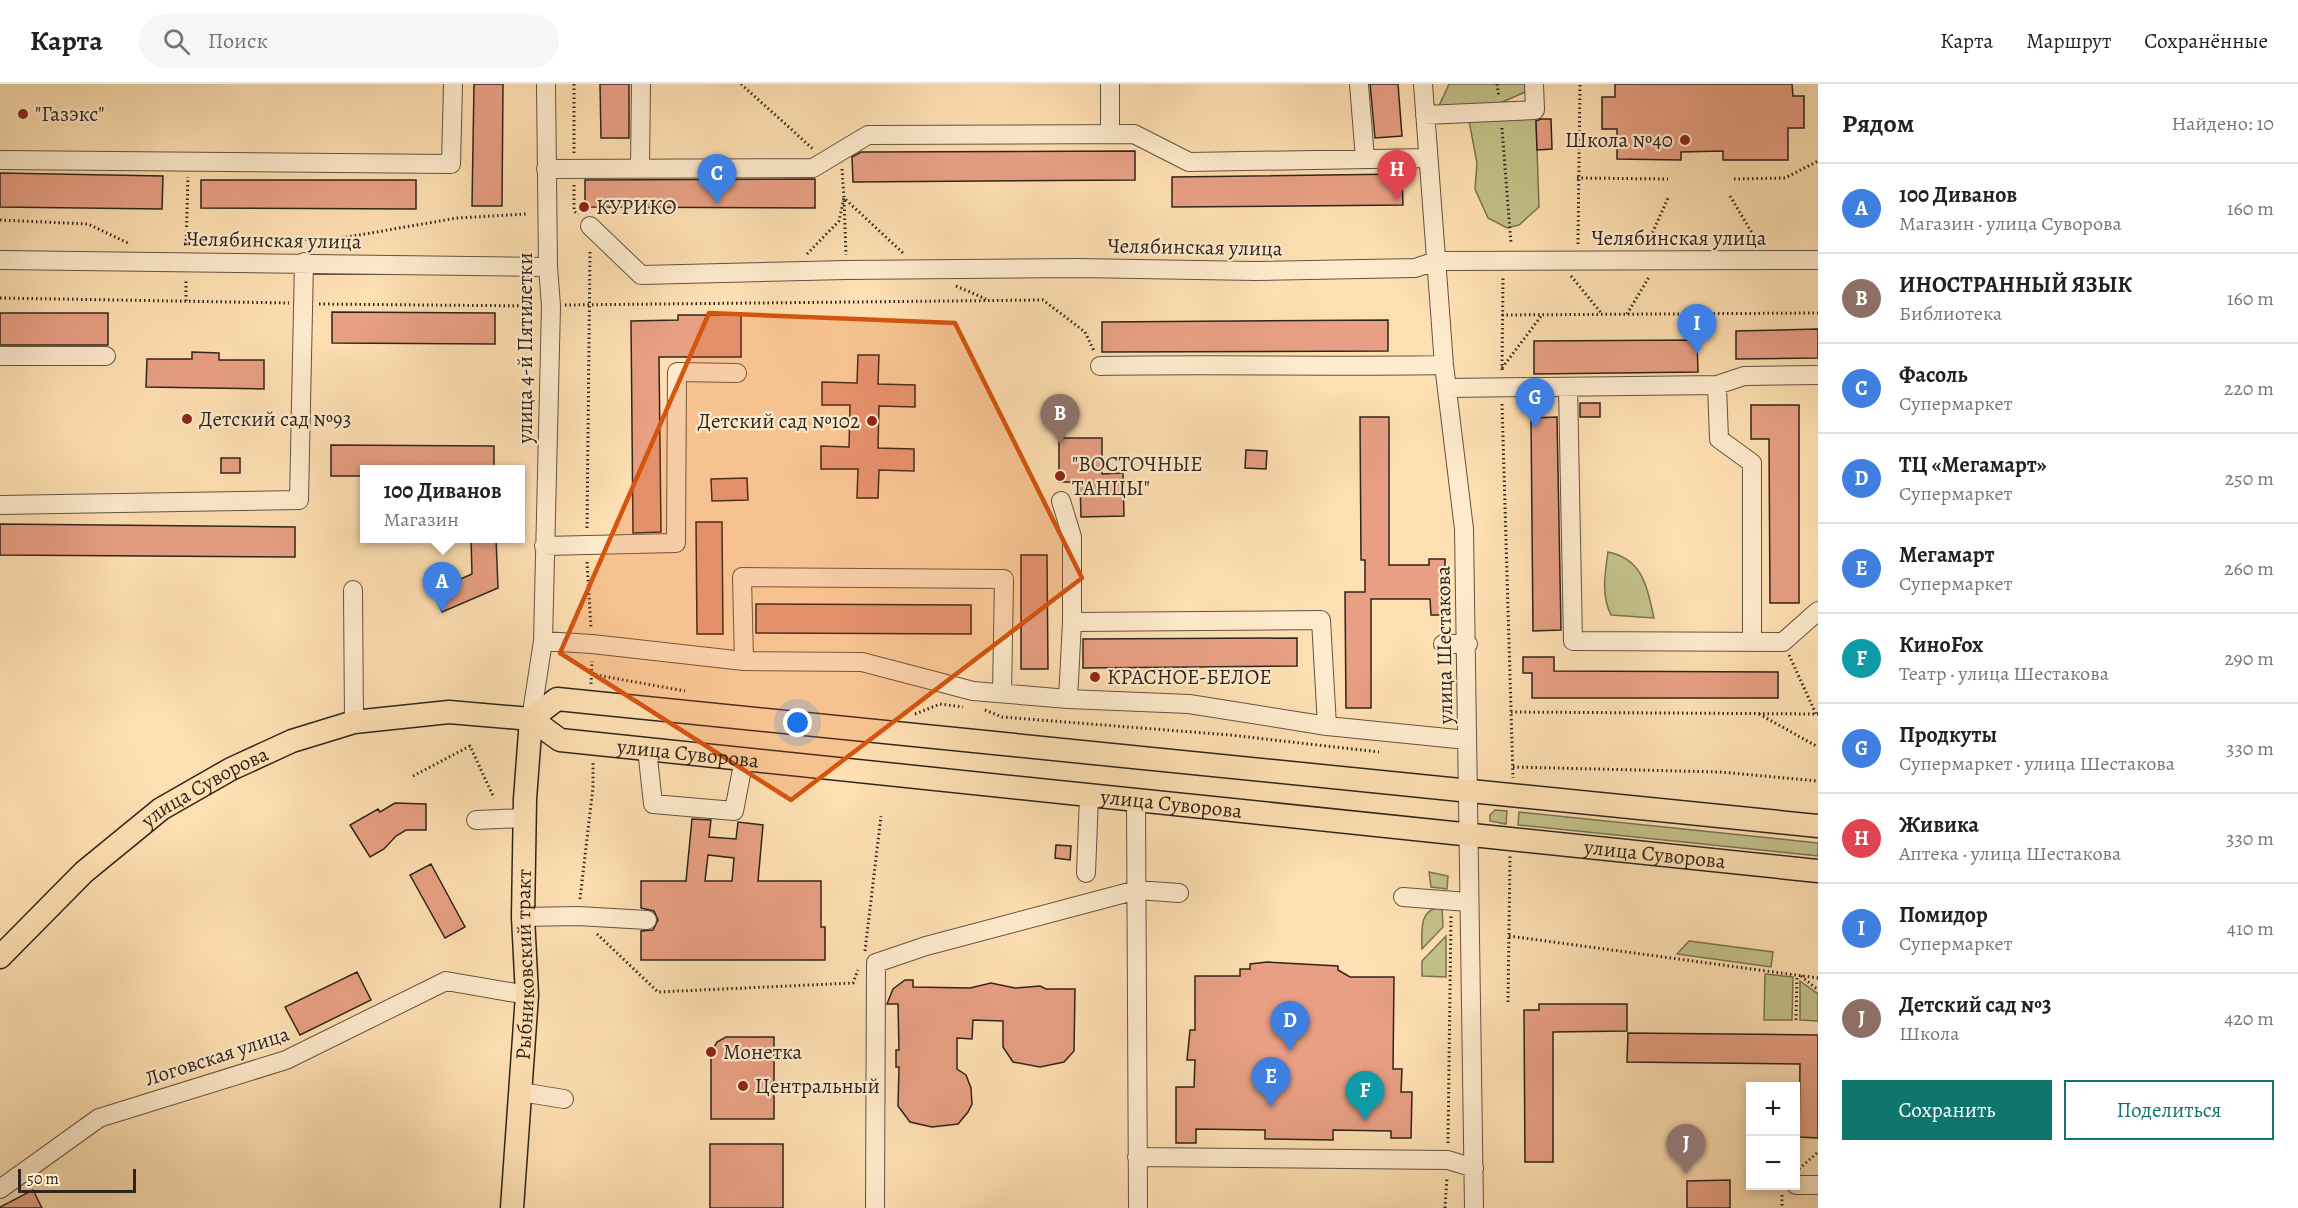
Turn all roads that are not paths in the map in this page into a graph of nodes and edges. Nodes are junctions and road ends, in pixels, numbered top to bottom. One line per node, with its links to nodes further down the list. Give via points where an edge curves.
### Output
1 (453, 84): 11 (street, via 451,164)
2 (546, 84): 14 (street, улица 4-й Пятилетки)
3 (641, 84): 13 (street)
4 (1110, 84): 9 (street)
5 (1359, 84): 12 (street)
6 (1423, 84): 8 (street, улица Шестакова)
7 (1534, 84): 8 (street, via 1535,110)
8 (1425, 115): 10 (street, улица Шестакова)
9 (1110, 134): 12 (street, via 1134,134 1189,162); 13 (street, via 868,135 813,168)
10 (1428, 158): 12 (street); 18 (street, улица Шестакова)
11 (0, 159)
12 (1365, 159)
13 (640, 168): 14 (street)
14 (546, 169): 20 (street, улица 4-й Пятилетки)
15 (590, 226): 18 (street, Челябинская улица, via 641,276 1078,268 1256,272 1415,268)
16 (0, 260): 19 (street, Челябинская улица, via 186,253)
17 (1818, 260): 18 (street, Челябинская улица)
18 (1436, 261): 23 (street, улица Шестакова)
19 (304, 262): 20 (street, Челябинская улица); 31 (street, via 299,500)
20 (548, 267): 32 (street, улица 4-й Пятилетки, via 551,306)
21 (0, 356): 22 (street)
22 (106, 356)
23 (1444, 365): 24 (street); 29 (street, улица Шестакова)
24 (1100, 366)
25 (737, 373): 32 (street, via 677,372 676,543)
26 (1818, 375): 27 (street, via 1744,376)
27 (1717, 385): 28 (street); 37 (street, via 1719,439 1752,463)
28 (1568, 387): 29 (street); 37 (street, via 1572,641)
29 (1447, 388): 39 (street, улица Шестакова, via 1464,529)
30 (1061, 501): 35 (street, via 1072,537)
31 (0, 505)
32 (544, 546): 36 (street, улица 4-й Пятилетки)
33 (353, 590): 44 (street)
34 (1818, 611): 37 (street, via 1784,642)
35 (1072, 622): 42 (street); 45 (street, via 1321,620)
36 (543, 641): 40 (street); 43 (street, улица 4-й Пятилетки)
37 (1752, 641)
38 (1443, 644): 39 (street)
39 (1468, 644): 46 (street, улица Шестакова)
40 (744, 661): 41 (street, via 862,662 973,691); 41 (street, via 742,577 1004,579)
41 (1002, 693): 42 (street)
42 (1068, 699): 45 (street, via 1189,704)
43 (531, 718): 44 (main road, улица Суворова, via 449,712); 47 (main road, улица Суворова, via 560,740); 49 (main road, улица Суворова, via 557,699); 52 (main road, Рыбниковский тракт)
44 (354, 722): 64 (main road, улица Суворова, via 272,750 161,809 84,872)
45 (1327, 726): 46 (street, via 1422,728)
46 (1467, 740): 49 (street, улица Шестакова)
47 (647, 749): 48 (main road, улица Суворова); 48 (street, via 653,804 734,811)
48 (744, 759): 50 (main road, улица Суворова)
49 (1467, 790): 54 (main road, улица Суворова); 55 (street, улица Шестакова)
50 (1089, 796): 51 (main road, улица Суворова); 57 (street)
51 (1136, 800): 55 (main road, улица Суворова); 58 (street)
52 (525, 818): 53 (street); 62 (main road, Рыбниковский тракт)
53 (476, 820)
54 (1818, 826)
55 (1467, 835): 56 (main road, улица Суворова); 61 (street, улица Шестакова)
56 (1818, 871)
57 (1086, 873)
58 (1137, 890): 59 (street); 68 (street); 74 (street, via 869,963)
59 (1179, 893)
60 (1402, 897): 61 (street)
61 (1460, 902): 69 (street, улица Шестакова)
62 (523, 918): 63 (street); 65 (main road, Рыбниковский тракт)
63 (646, 920)
64 (0, 957)
65 (527, 995): 66 (main road, Рыбниковский тракт); 72 (street, Логовская улица, via 446,981 286,1060 99,1118)
66 (521, 1092): 67 (street); 73 (main road, Рыбниковский тракт)
67 (564, 1099)
68 (1137, 1157): 69 (street, via 1448,1160); 75 (street)
69 (1474, 1168): 76 (street, улица Шестакова)
70 (1800, 1185): 71 (street)
71 (1818, 1185)
72 (0, 1189)
73 (512, 1208)
74 (875, 1208)
75 (1138, 1208)
76 (1474, 1208)

